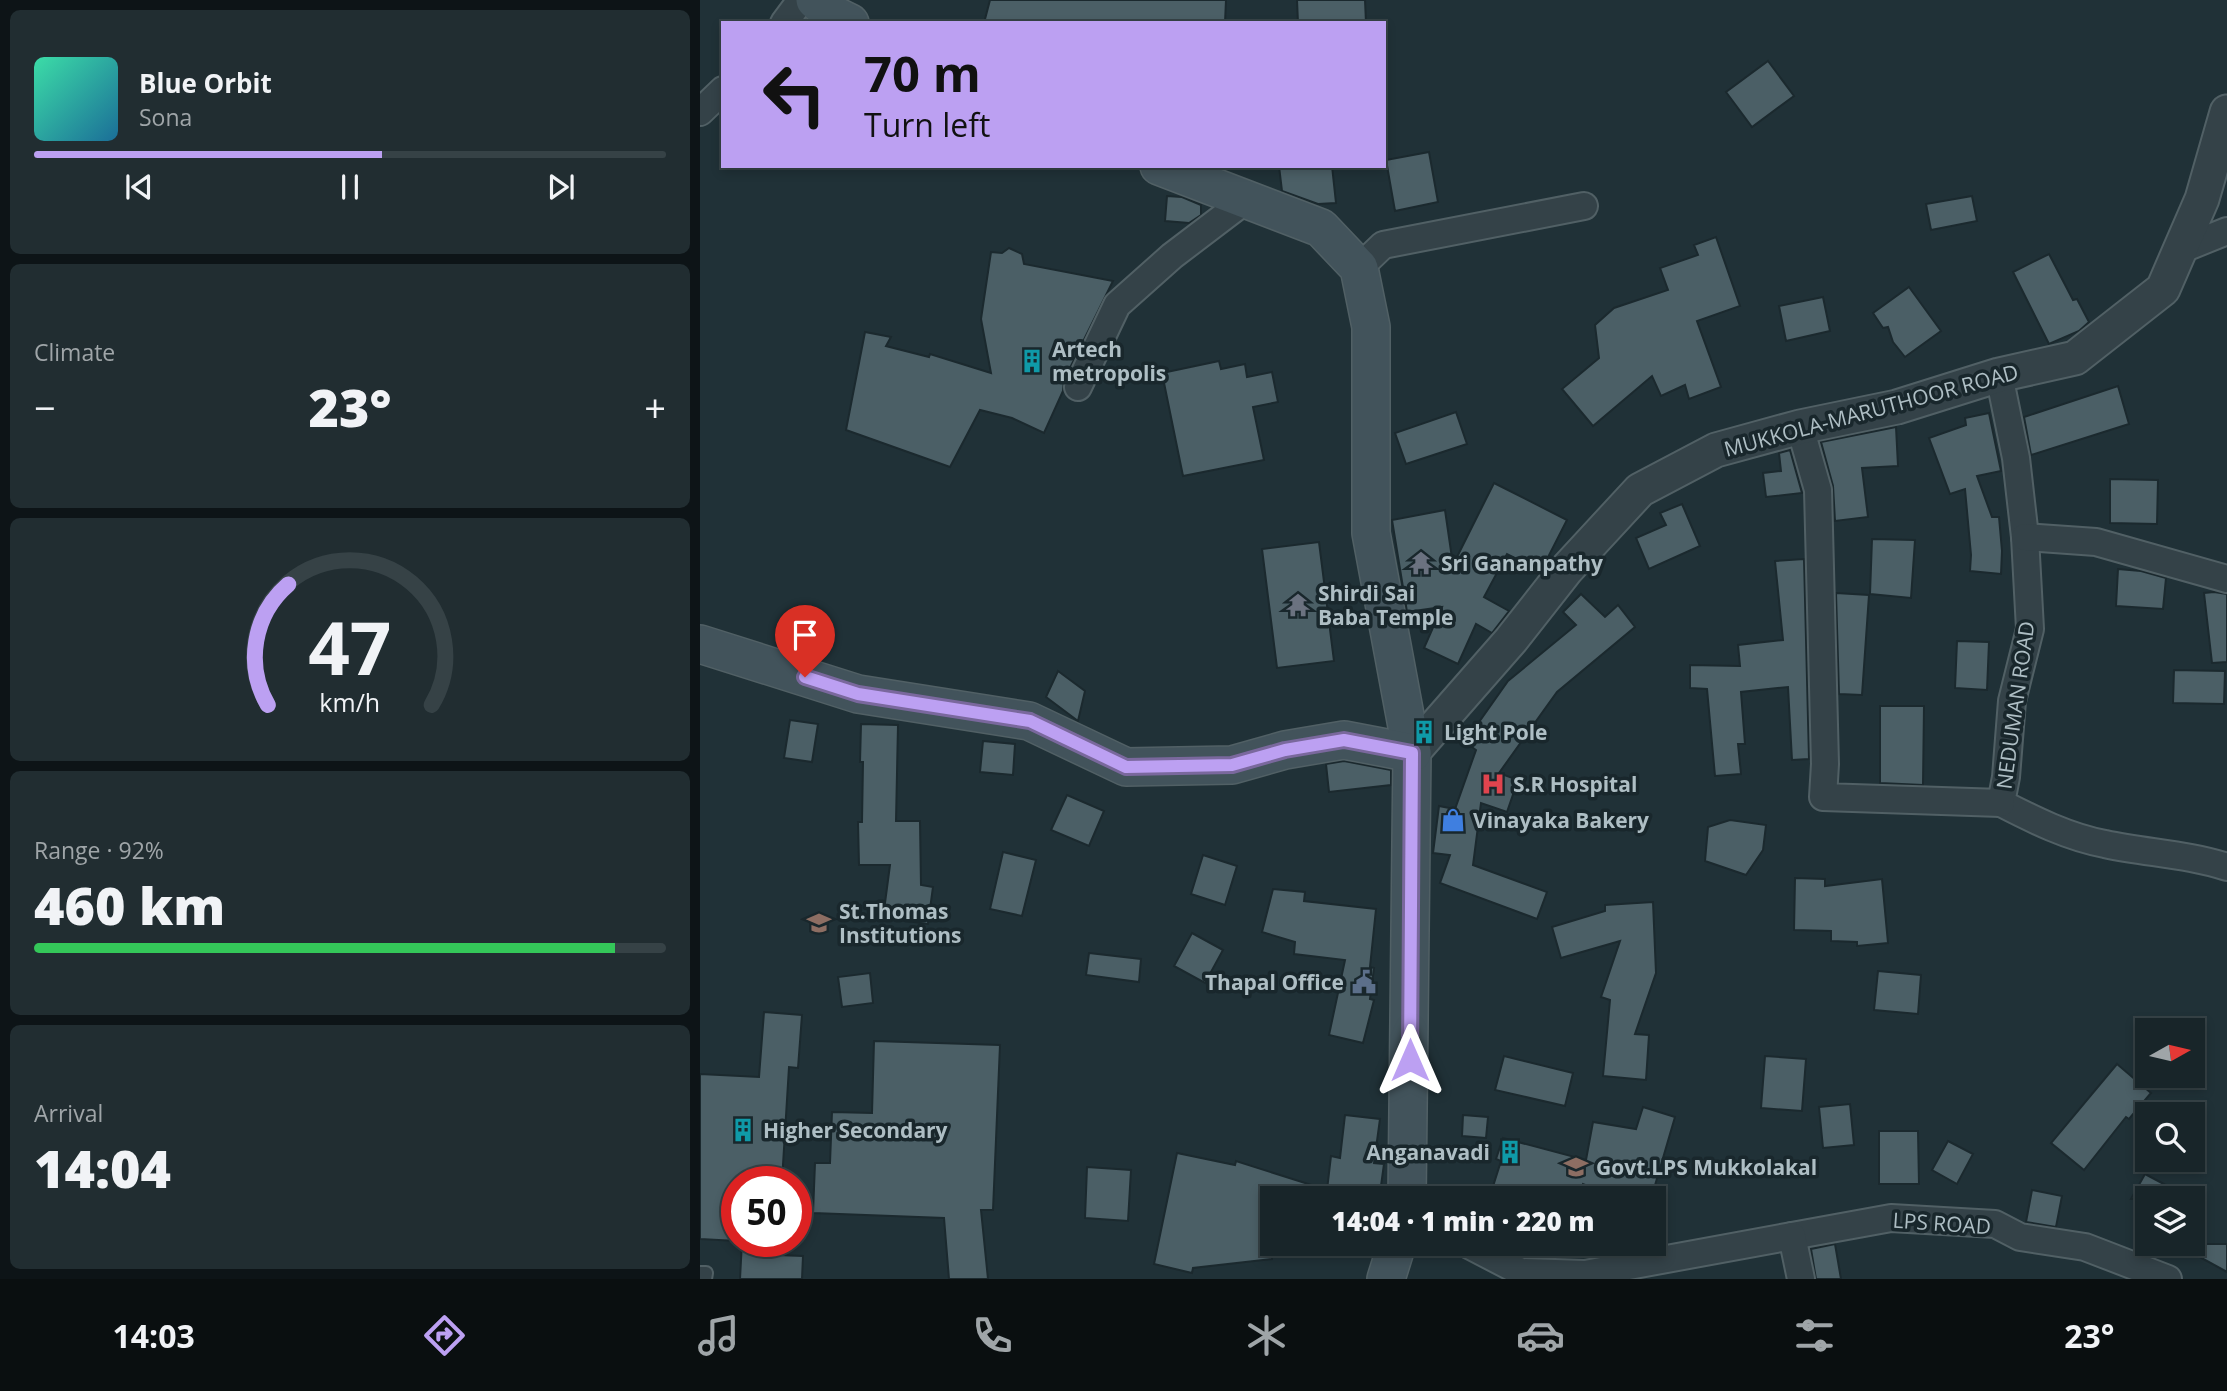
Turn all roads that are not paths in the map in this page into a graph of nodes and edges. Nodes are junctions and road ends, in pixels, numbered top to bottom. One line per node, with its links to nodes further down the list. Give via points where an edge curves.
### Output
1 (801, 0): 3 (street)
2 (815, 0): 4 (main road)
3 (785, 21)
4 (846, 21)
5 (721, 92): 7 (street)
6 (2227, 112): 12 (street, MUKKOLA-MARUTHOOR ROAD, via 2202,199)
7 (700, 113)
8 (1164, 168): 9 (main road)
9 (1247, 199): 13 (main road, via 1321,228); 15 (street, via 1116,305)
10 (1584, 206): 13 (street, via 1383,245)
11 (2227, 231): 12 (street)
12 (2180, 250): 14 (street, MUKKOLA-MARUTHOOR ROAD, via 2162,289 2075,358)
13 (1359, 268): 20 (main road, via 1371,327 1371,533)
14 (1999, 375): 16 (street, MUKKOLA-MARUTHOOR ROAD, via 1897,407); 17 (street, NEDUMAN ROAD, via 2012,428)
15 (1078, 387)
16 (1800, 427): 20 (street, MUKKOLA-MARUTHOOR ROAD, via 1716,450 1640,490 1566,570); 21 (street, via 1818,491 1823,797)
17 (2025, 537): 18 (street, via 2096,542); 21 (street, NEDUMAN ROAD, via 2030,629 2012,701)
18 (2227, 579)
19 (700, 645): 20 (main road, via 858,694 1030,721 1126,767 1232,765 1344,740)
20 (1412, 753): 23 (main road)
21 (2001, 803): 22 (street, NEDUMAN ROAD, via 2076,836)
22 (2227, 867)
23 (1407, 1186)
24 (1792, 1236): 26 (street, LPS ROAD, via 1585,1274 1521,1272); 30 (street); 31 (street, LPS ROAD, via 1891,1218 1995,1224 2020,1237 2085,1247)
25 (1393, 1256): 29 (main road)
26 (1490, 1256)
27 (700, 1273): 28 (lane, via 706,1273)
28 (705, 1279)
29 (1386, 1279)
30 (1801, 1279)
31 (2168, 1279)

